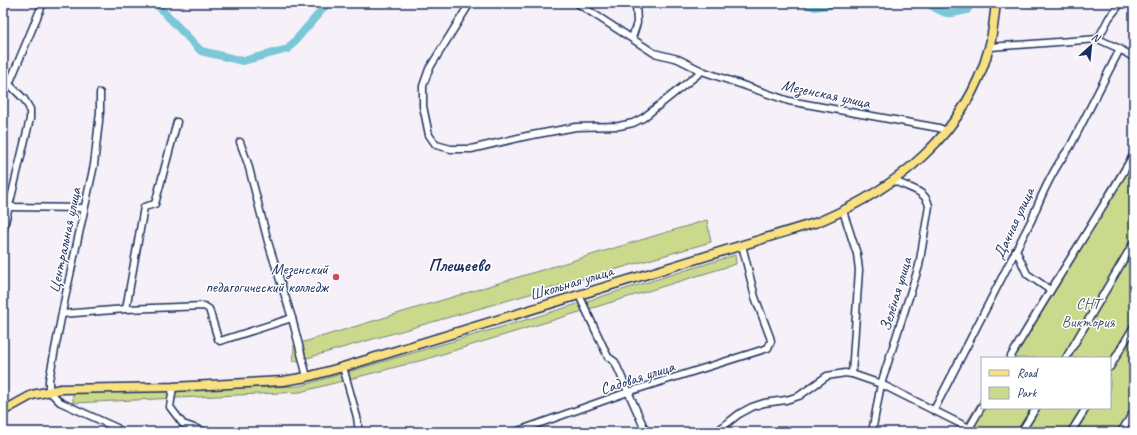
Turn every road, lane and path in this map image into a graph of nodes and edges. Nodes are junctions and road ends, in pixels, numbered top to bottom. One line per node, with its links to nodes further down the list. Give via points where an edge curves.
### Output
1 (43, 3): 14 (street)
2 (470, 3): 12 (street, via 429,68 423,86 423,106 429,135 436,145 471,150 576,127 619,126 633,123 643,118)
3 (577, 3): 7 (street, Мезенская улица)
4 (996, 3): 9 (main road, Школьная улица)
5 (1122, 3): 8 (street, via 1109,18)
6 (637, 4): 7 (street, via 637,23)
7 (632, 38): 12 (street, Мезенская улица, via 654,53 678,59)
8 (1098, 39): 9 (street); 10 (street)
9 (990, 47): 17 (main road, Школьная улица, via 971,95)
10 (1120, 49): 11 (street); 27 (street, Дачная улица, via 1070,147 1043,190)
11 (1134, 58)
12 (702, 71): 17 (street, Мезенская улица, via 789,101)
13 (3, 78): 14 (street)
14 (9, 84): 21 (street, via 30,109 30,119)
15 (100, 93): 22 (street, Центральная улица, via 94,165)
16 (177, 122): 30 (street, via 155,204 144,207)
17 (946, 131): 20 (main road, Школьная улица, via 928,152)
18 (240, 142): 32 (street)
19 (1134, 154): 28 (street)
20 (894, 181): 23 (main road, Школьная улица); 40 (street, Зелёная улица, via 923,194 928,199 929,206 919,266)
21 (9, 207): 22 (street); 24 (street)
22 (84, 208): 31 (street, Центральная улица)
23 (843, 211): 26 (main road, Школьная улица, via 818,222); 38 (street, via 855,247 859,270)
24 (3, 231)
25 (1134, 242): 35 (street)
26 (742, 245): 29 (main road, Школьная улица); 43 (street, Садовая улица, via 755,297 770,337 768,348)
27 (1016, 250): 28 (street, via 1026,274); 47 (street, Дачная улица)
28 (1050, 290): 34 (street)
29 (579, 294): 37 (main road, Школьная улица); 43 (street, via 608,357 615,362)
30 (126, 309): 31 (street); 32 (street, via 204,306 209,309 220,341)
31 (62, 314): 42 (street, Центральная улица)
32 (292, 318): 39 (street)
33 (1134, 326): 36 (street)
34 (1011, 357)
35 (1067, 357)
36 (1111, 365)
37 (343, 367): 39 (main road, Школьная улица); 53 (street)
38 (852, 374): 40 (street); 56 (street, via 827,376 799,396 752,407)
39 (307, 377): 41 (main road, Школьная улица, via 283,381)
40 (881, 384): 47 (street); 57 (street, Зелёная улица)
41 (173, 387): 42 (main road, Школьная улица); 52 (street, via 170,407 183,424)
42 (49, 391): 48 (main road, Школьная улица, via 32,395); 51 (street, via 60,402 117,428)
43 (628, 392): 54 (street, Садовая улица); 55 (street)
44 (981, 408): 50 (street)
45 (1035, 409): 59 (street)
46 (1085, 409): 60 (street)
47 (934, 410): 50 (street)
48 (3, 411)
49 (1134, 411): 61 (street)
50 (968, 430): 58 (street)
51 (119, 432)
52 (206, 432)
53 (359, 432)
54 (515, 432)
55 (646, 432)
56 (716, 432)
57 (872, 432)
58 (978, 432)
59 (1021, 432)
60 (1071, 432)
61 (1121, 432)

